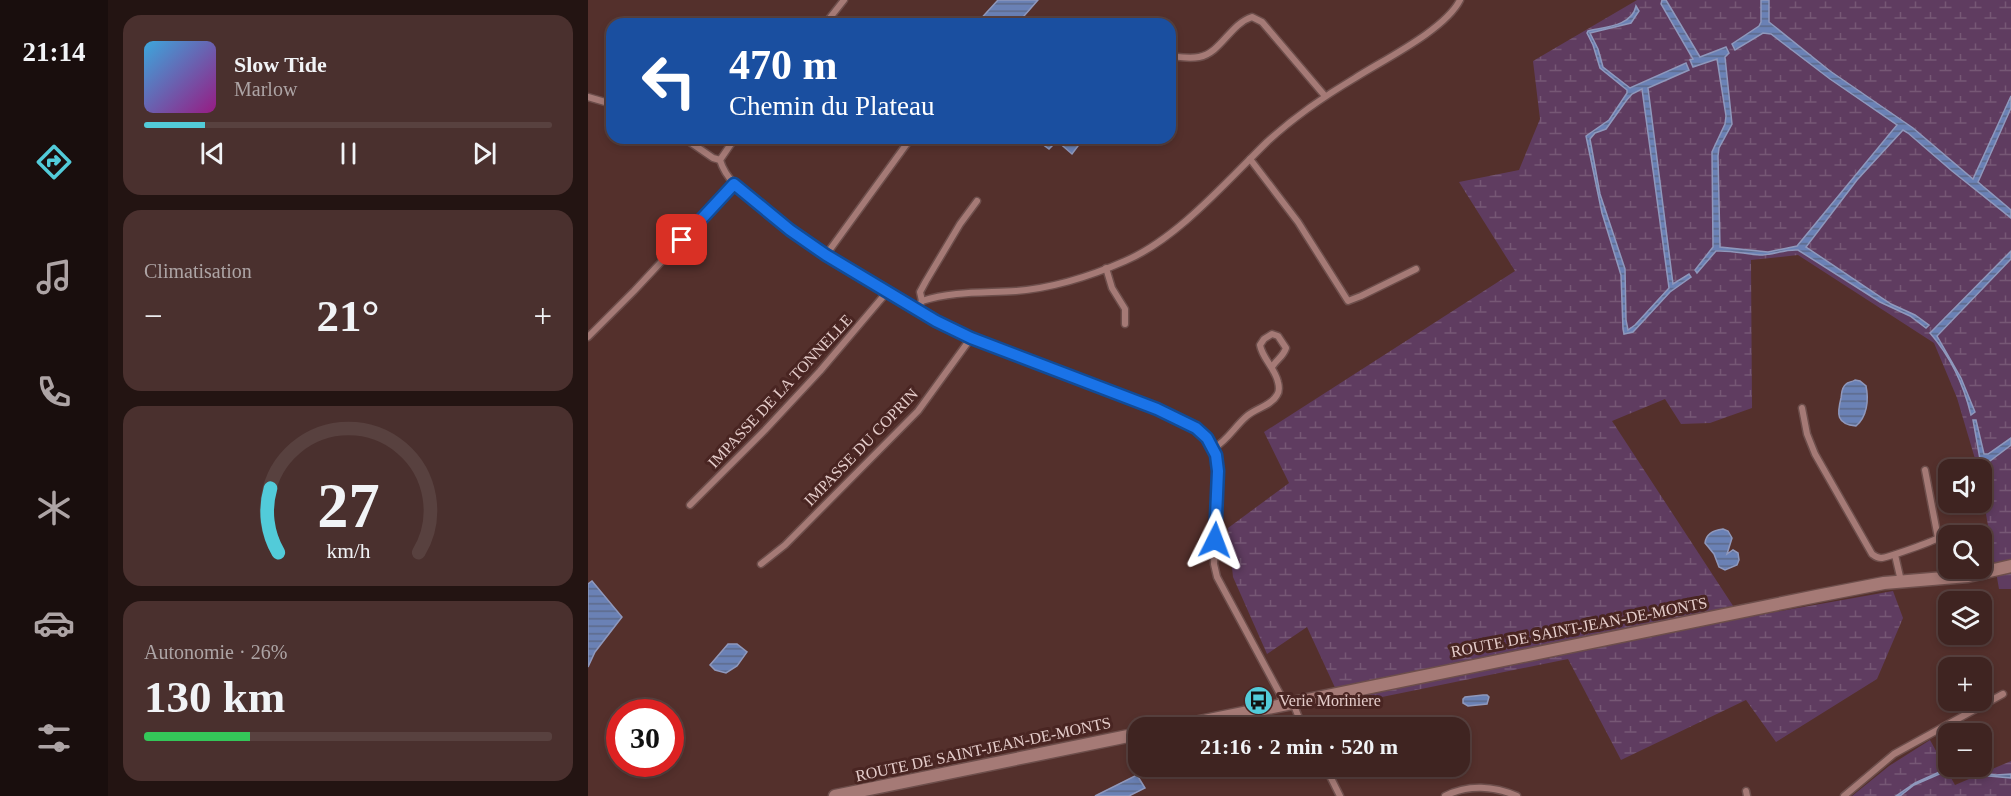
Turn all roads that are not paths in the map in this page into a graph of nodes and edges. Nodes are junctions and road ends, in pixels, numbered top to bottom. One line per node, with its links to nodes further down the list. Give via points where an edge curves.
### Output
1 (844, 0): 3 (street)
2 (1460, 0): 5 (street, via 1421,37)
3 (830, 18)
4 (1176, 56): 5 (street, via 1201,57 1241,21 1252,17 1262,22)
5 (1325, 96): 11 (street)
6 (588, 98): 7 (street)
7 (606, 102)
8 (693, 144): 12 (street)
9 (731, 144): 12 (street)
10 (907, 144): 15 (street)
11 (1250, 159): 16 (street, via 1182,225 1127,261); 17 (street, via 1298,222 1347,301)
12 (720, 160): 13 (street)
13 (734, 184): 15 (street); 22 (street)
14 (978, 201): 19 (street, via 926,281 920,292)
15 (826, 255): 18 (street)
16 (1106, 268): 19 (street, via 1018,291 938,295); 21 (street, via 1125,309)
17 (1416, 269)
18 (887, 292): 20 (street); 28 (street, IMPASSE DE LA TONNELLE, via 820,371)
19 (921, 301): 20 (street)
20 (916, 310): 23 (street)
21 (1125, 324)
22 (588, 337)
23 (971, 338): 26 (street, via 1180,419 1196,428); 31 (street, IMPASSE DU COPRIN, via 918,411 785,545)
24 (1272, 367): 24 (street, via 1286,348 1272,334 1260,345); 26 (street, via 1278,380 1277,396 1246,416)
25 (1802, 408): 29 (street, via 1815,453 1868,549 1877,557)
26 (1214, 448): 36 (street, via 1218,471 1214,564 1217,577)
27 (1925, 470): 29 (street, via 1938,538)
28 (690, 505)
29 (1895, 555): 34 (street)
30 (2011, 558): 33 (main road, ROUTE DE SAINT-JEAN-DE-MONTS)
31 (761, 564)
32 (2011, 566): 33 (main road, ROUTE DE SAINT-JEAN-DE-MONTS)
33 (1996, 569): 34 (main road, ROUTE DE SAINT-JEAN-DE-MONTS, via 1968,576)
34 (1901, 581): 36 (main road, ROUTE DE SAINT-JEAN-DE-MONTS)
35 (2003, 694): 45 (street, via 1894,754)
36 (1288, 704): 37 (main road, ROUTE DE SAINT-JEAN-DE-MONTS); 38 (street)
37 (1224, 717)
38 (1296, 717)
39 (1128, 736): 41 (main road, ROUTE DE SAINT-JEAN-DE-MONTS)
40 (1330, 777): 42 (street)
41 (835, 796)
42 (1340, 796)
43 (1445, 796): 44 (street, via 1489,788)
44 (1517, 796)
45 (1844, 796)

